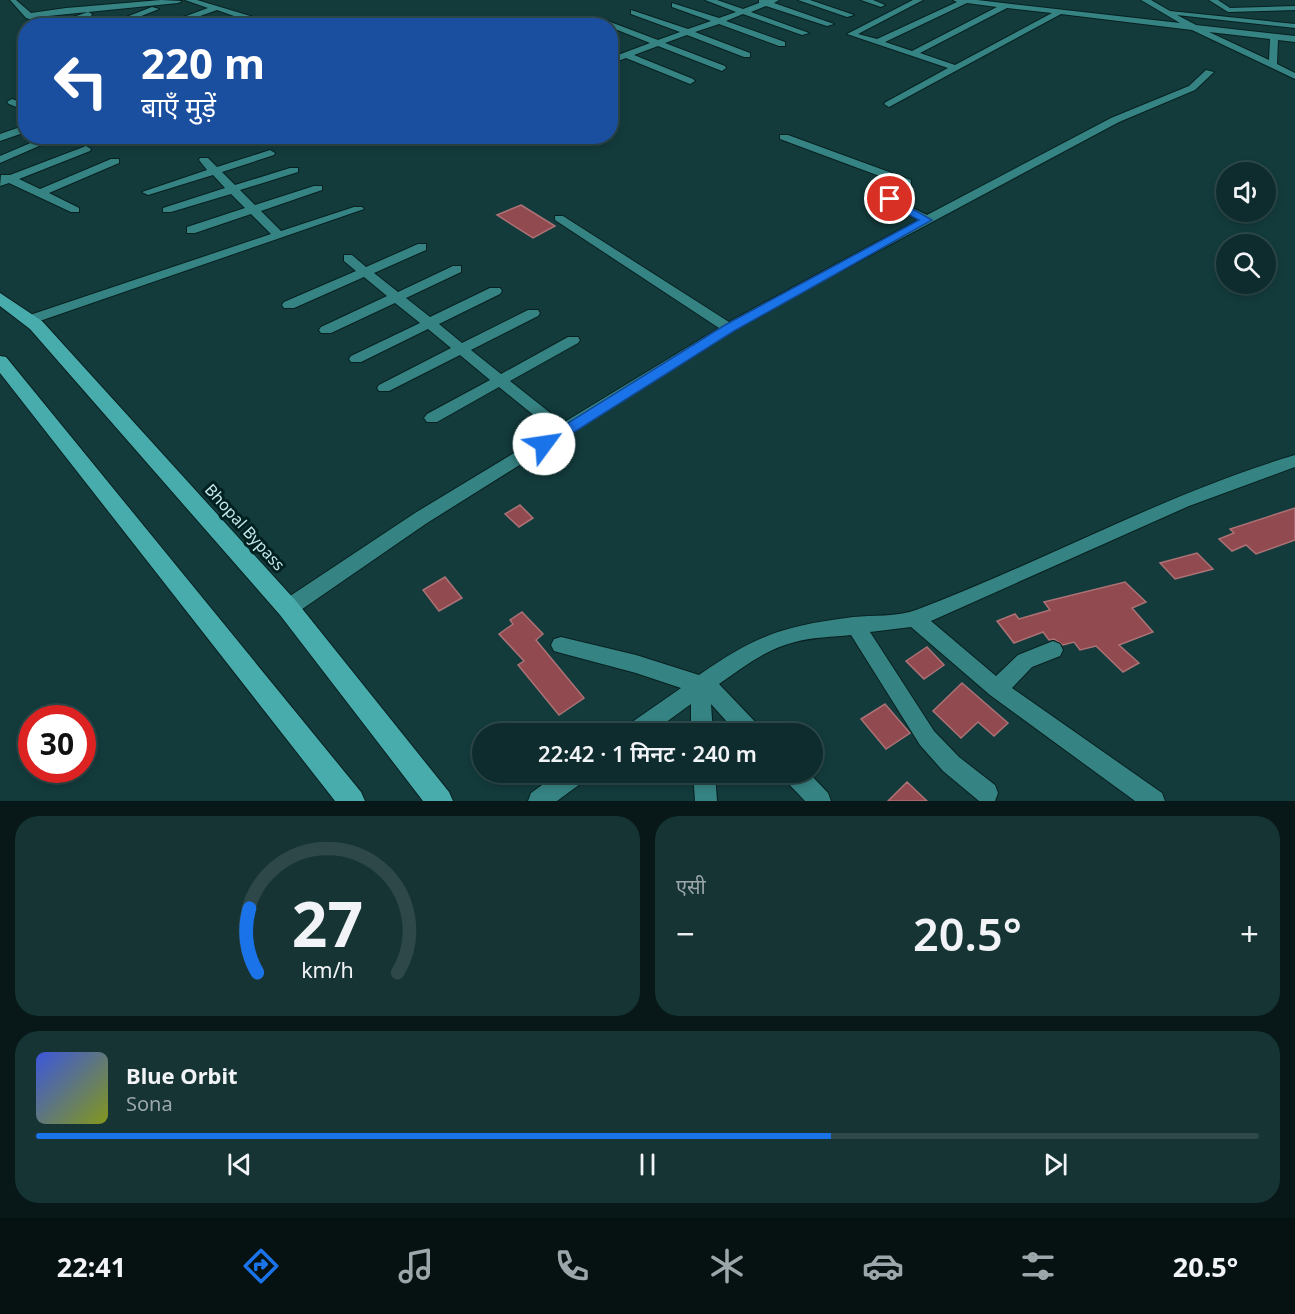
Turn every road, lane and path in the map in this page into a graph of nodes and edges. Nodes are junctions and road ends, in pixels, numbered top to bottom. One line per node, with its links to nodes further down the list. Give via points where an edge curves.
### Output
1 (189, 0): 19 (street)
2 (708, 0): 23 (street)
3 (755, 0): 14 (street)
4 (775, 0): 14 (street)
5 (802, 0): 26 (street)
6 (865, 0): 16 (street)
7 (919, 0): 43 (street, via 851,34)
8 (1146, 0): 9 (street); 21 (street)
9 (1165, 0)
10 (1212, 0): 20 (street, via 1228,10)
11 (12, 1): 27 (street)
12 (180, 1): 18 (street); 30 (street)
13 (961, 1): 17 (street); 43 (street)
14 (766, 3): 23 (street); 35 (street)
15 (675, 5): 34 (street)
16 (881, 5)
17 (1005, 6): 24 (street); 47 (street)
18 (112, 7): 27 (street); 29 (street)
19 (216, 8): 25 (street); 31 (street)
20 (1295, 8)
21 (1167, 11): 36 (street); 37 (street)
22 (634, 12): 39 (street)
23 (743, 12): 34 (street); 40 (street)
24 (1058, 13): 37 (street); 52 (street)
25 (243, 15): 32 (street); 33 (street)
26 (850, 15)
27 (29, 16): 28 (street)
28 (35, 18)
29 (77, 18)
30 (130, 18)
31 (187, 18)
32 (236, 18)
33 (253, 18)
34 (719, 21): 39 (street); 45 (street)
35 (830, 24)
36 (1295, 24)
37 (1191, 26): 41 (street); 50 (street)
38 (618, 30): 44 (street)
39 (688, 32): 44 (street); 46 (street)
40 (805, 33)
41 (1274, 36): 42 (street); 50 (street)
42 (1295, 39)
43 (878, 42): 47 (street)
44 (659, 43): 48 (street); 51 (street)
45 (782, 44)
46 (747, 54)
47 (912, 54): 52 (street)
48 (627, 55): 49 (street); 55 (street)
49 (618, 58)
50 (1273, 65): 54 (street)
51 (722, 68)
52 (956, 68): 57 (street)
53 (1209, 72): 80 (street, via 1192,88 1115,120)
54 (1295, 76)
55 (690, 81)
56 (12, 102): 58 (street)
57 (889, 104)
58 (18, 105)
59 (18, 131): 60 (street)
60 (2, 136)
61 (784, 137): 80 (street, via 907,182 890,199)
62 (38, 144): 65 (street)
63 (86, 149): 70 (street)
64 (270, 153): 69 (street)
65 (0, 160)
66 (204, 160): 69 (street)
67 (115, 161): 74 (street)
68 (294, 170): 72 (street)
69 (214, 171): 72 (street); 73 (street)
70 (3, 179): 74 (street)
71 (318, 188): 78 (street)
72 (232, 189): 77 (street); 78 (street)
73 (148, 192)
74 (40, 193): 76 (street)
75 (358, 209): 82 (street)
76 (75, 210)
77 (167, 210)
78 (253, 210): 81 (street); 82 (street)
79 (559, 218): 94 (street)
80 (927, 220): 94 (street)
81 (191, 230)
82 (279, 236): 92 (street)
83 (422, 247): 86 (street)
84 (348, 258): 86 (street)
85 (457, 269): 88 (street)
86 (364, 272): 88 (street); 90 (street)
87 (495, 291): 93 (street)
88 (396, 297): 93 (street); 95 (street)
89 (0, 298): 92 (highway, Bhopal Bypass)
90 (289, 305)
91 (533, 314): 97 (street)
92 (29, 320): 105 (highway, Bhopal Bypass)
93 (428, 324): 97 (street); 98 (street)
94 (729, 328): 103 (street)
95 (326, 330)
96 (573, 340): 100 (street)
97 (461, 350): 100 (street); 101 (street)
98 (356, 359)
99 (0, 361): 119 (highway)
100 (500, 381): 102 (street); 103 (street)
101 (384, 388)
102 (432, 418)
103 (564, 432): 105 (street, via 421,518)
104 (1295, 461): 106 (street, via 1183,502)
105 (288, 608): 120 (highway, Bhopal Bypass)
106 (915, 619): 107 (street); 111 (street)
107 (855, 625): 110 (street, via 797,633 769,642); 118 (street, via 927,738)
108 (561, 645): 110 (street)
109 (1053, 650): 111 (street, via 1025,661)
110 (702, 684): 112 (street); 113 (street); 114 (street)
111 (997, 689): 124 (street)
112 (647, 723)
113 (702, 723)
114 (742, 723)
115 (564, 783): 121 (street)
116 (705, 783): 122 (street)
117 (803, 783): 123 (street)
118 (987, 793)
119 (352, 801)
120 (440, 801)
121 (539, 801)
122 (706, 801)
123 (820, 801)
124 (1154, 801)

